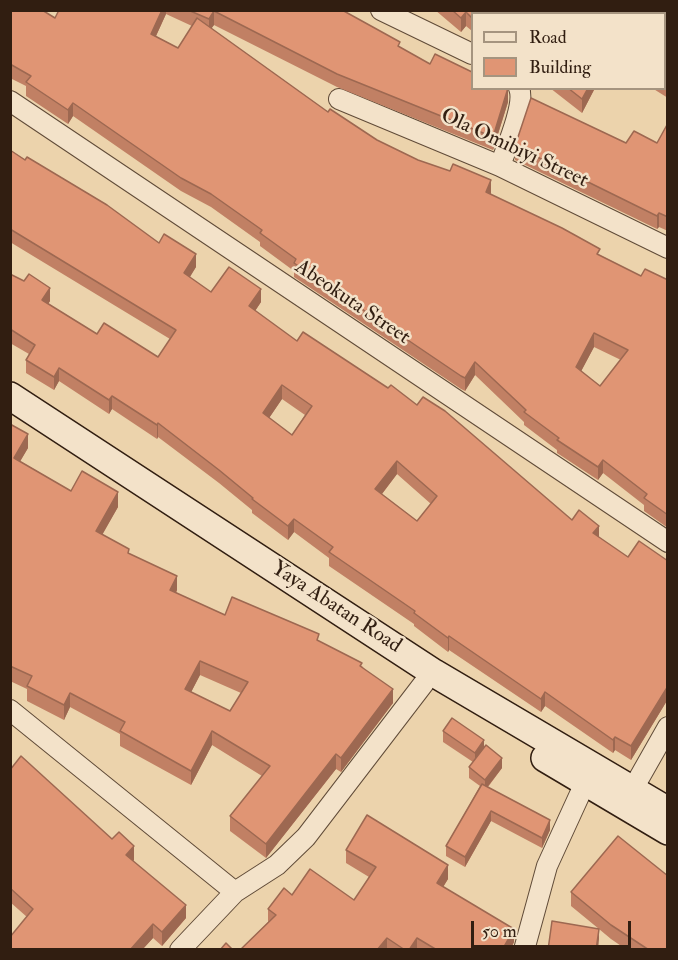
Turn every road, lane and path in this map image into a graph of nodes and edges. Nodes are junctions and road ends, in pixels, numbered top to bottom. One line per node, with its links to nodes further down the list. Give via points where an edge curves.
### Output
1 (381, 10): 2 (street)
2 (471, 54)
3 (520, 90): 6 (street, via 522,96)
4 (339, 99): 6 (street, Ola Omibiyi Street)
5 (10, 101): 10 (street, Abeokuta Street)
6 (500, 166): 7 (street, Ola Omibiyi Street)
7 (668, 248)
8 (10, 396): 15 (main road, Yaya Abatan Road)
9 (10, 417): 11 (main road, Yaya Abatan Road)
10 (668, 542)
11 (424, 683): 14 (main road, Yaya Abatan Road); 18 (street, via 306,837 277,864)
12 (10, 710): 18 (street)
13 (668, 727): 15 (street)
14 (585, 783): 15 (main road, Yaya Abatan Road); 20 (street, via 547,866)
15 (628, 796): 16 (main road, Yaya Abatan Road); 17 (main road, Yaya Abatan Road)
16 (668, 811)
17 (668, 831)
18 (235, 892): 19 (street)
19 (180, 950)
20 (524, 950)

